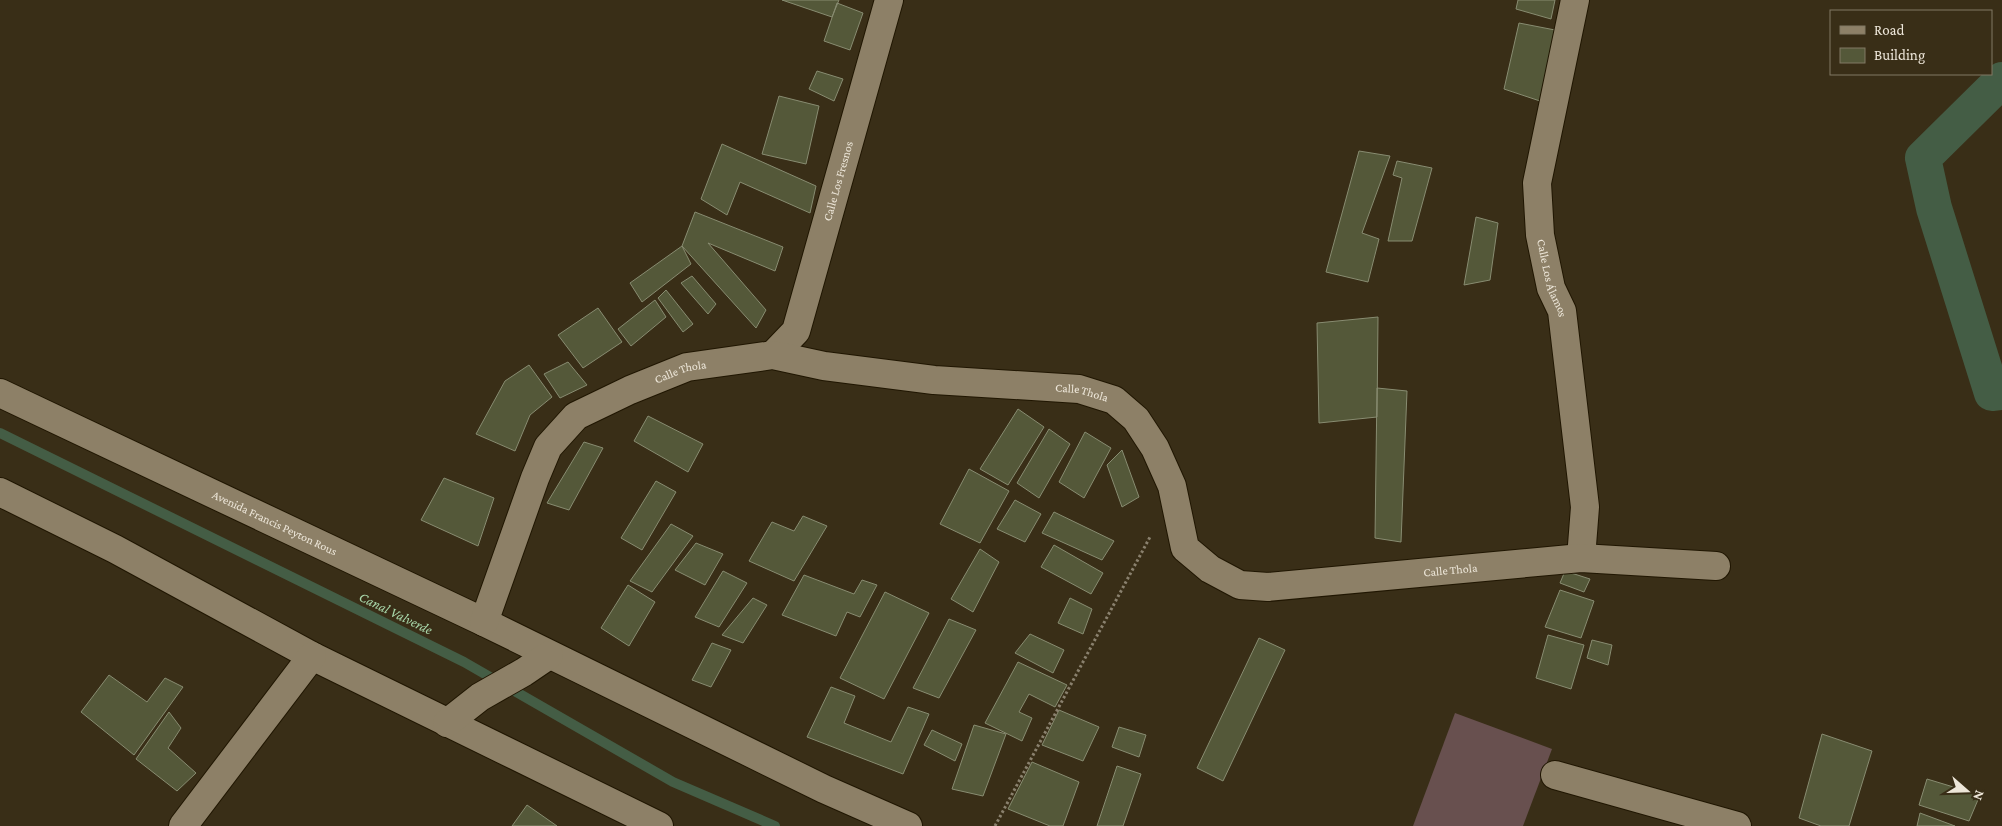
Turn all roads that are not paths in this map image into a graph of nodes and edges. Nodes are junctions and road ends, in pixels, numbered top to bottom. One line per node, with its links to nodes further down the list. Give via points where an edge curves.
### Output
1 (889, 0): 3 (street, Calle Los Fresnos, via 796,331)
2 (1575, 0): 6 (street, Calle Los Álamos, via 1536,184 1542,244 1551,288 1562,311 1586,506)
3 (774, 354): 6 (street, Calle Thola, via 824,366 934,380 1079,389 1114,400 1136,420 1155,448 1172,486 1185,548 1210,570 1240,585 1268,587); 8 (street, Calle Thola, via 687,367 576,416 548,447)
4 (0, 393): 8 (street, Avenida Francis Peyton Rous)
5 (0, 492): 10 (street, via 115,549)
6 (1581, 558): 7 (street, Calle Thola)
7 (1716, 566)
8 (484, 622): 9 (street, Avenida Francis Peyton Rous)
9 (549, 655): 11 (street); 15 (street, Avenida Francis Peyton Rous, via 824,790)
10 (312, 656): 11 (street); 13 (street)
11 (447, 723): 14 (street)
12 (1555, 775): 16 (street)
13 (183, 826)
14 (659, 826)
15 (908, 826)
16 (1737, 826)

